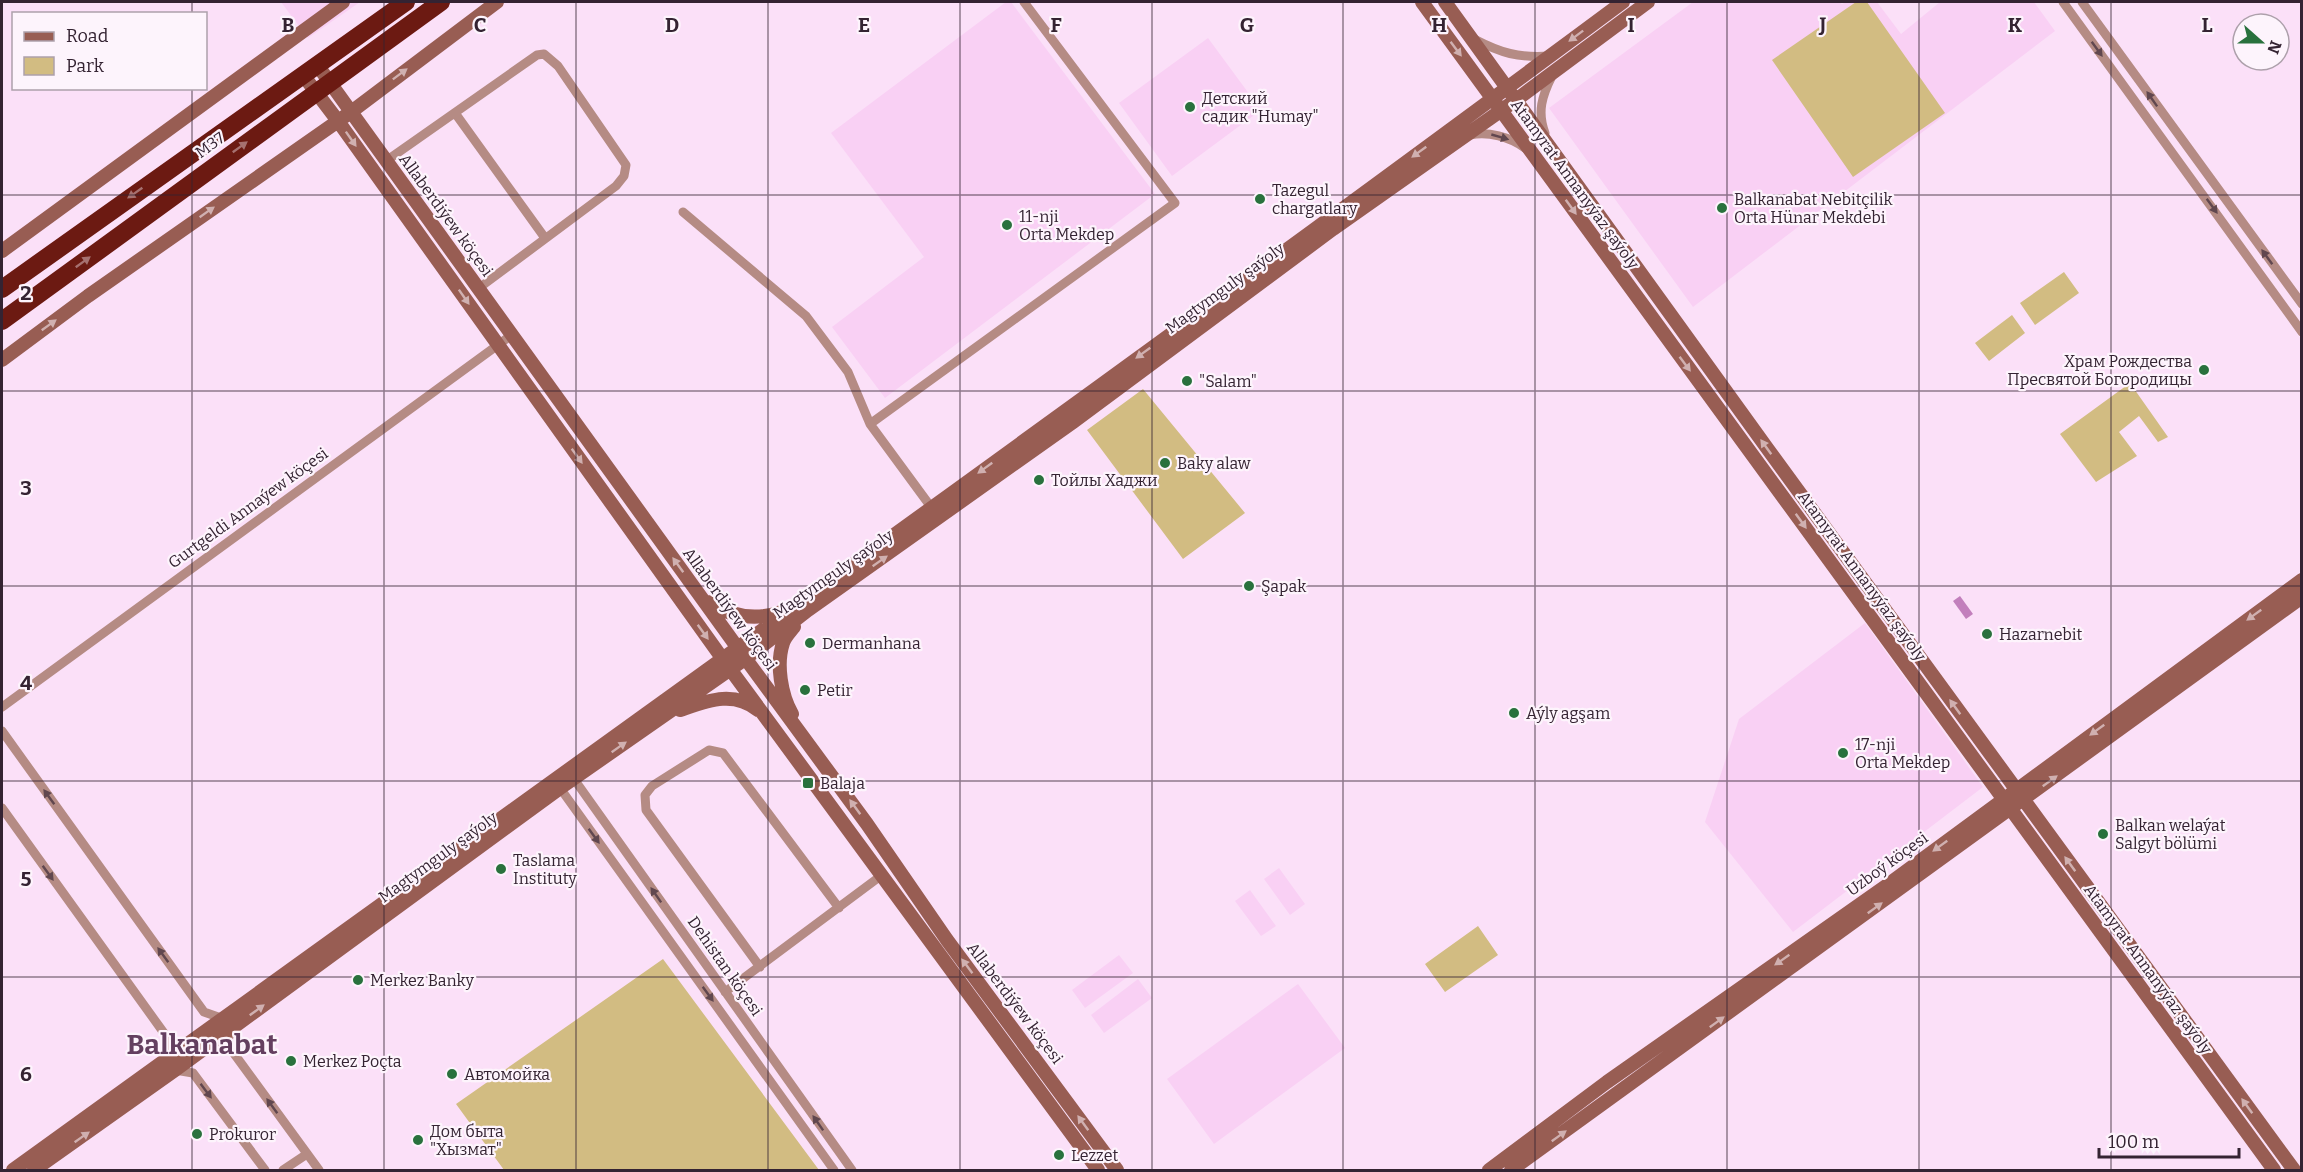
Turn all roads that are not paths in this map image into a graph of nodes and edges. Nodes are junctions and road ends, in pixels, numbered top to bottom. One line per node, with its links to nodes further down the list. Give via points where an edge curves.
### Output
1 (343, 2): 31 (street)
2 (380, 2): 13 (highway)
3 (406, 2): 13 (highway, M37 / M37)
4 (441, 2): 19 (highway, M37 / M37)
5 (497, 2): 22 (street, one-way to 5)
6 (1024, 2): 41 (street, via 1175,203)
7 (1422, 2): 21 (street, Atamyrat Annanyýaz şaýoly, one-way to 21)
8 (1445, 2): 14 (street, Atamyrat Annanyýaz şaýoly)
9 (1623, 2): 15 (street, Magtymguly şaýoly, one-way to 15)
10 (1648, 2): 17 (street, Magtymguly şaýoly)
11 (2063, 2): 36 (street, one-way to 36)
12 (2082, 2): 34 (street, one-way to 12)
13 (372, 26): 16 (highway, M37 / M37)
14 (1473, 39): 15 (street, via 1509,54); 18 (street, Atamyrat Annanyýaz şaýoly)
15 (1549, 56): 18 (street, Magtymguly şaýoly)
16 (310, 70): 19 (street, Allaberdiýew köçesi); 33 (highway, M37 / M37, one-way to 33)
17 (1555, 71): 20 (street, Magtymguly şaýoly); 26 (street, via 1540,106 1540,120)
18 (1508, 87): 20 (street, Atamyrat Annanyýaz şaýoly); 21 (street, Magtymguly şaýoly)
19 (322, 88): 22 (street, Allaberdiýew köçesi); 24 (street, Allaberdiýew köçesi); 35 (highway, M37 / M37, one-way to 19)
20 (1516, 100): 21 (street, Magtymguly şaýoly); 26 (street, Atamyrat Annanyýaz şaýoly)
21 (1497, 104): 25 (street, Magtymguly şaýoly); 27 (street, Atamyrat Annanyýaz şaýoly); 42 (street, Magtymguly şaýoly, one-way to 42)
22 (351, 112): 24 (street); 28 (street, Allaberdiýew köçesi)
23 (455, 113): 28 (street); 30 (street); 30 (street, via 537,56 544,54 558,66 626,165 616,186)
24 (338, 121): 39 (street, Allaberdiýew köçesi, one-way to 39); 40 (street, one-way to 24)
25 (1462, 138): 27 (street, one-way to 27, via 1491,134 1520,144); 47 (street, Magtymguly şaýoly, one-way to 25)
26 (1550, 147): 58 (street, Atamyrat Annanyýaz şaýoly, one-way to 26)
27 (1533, 155): 59 (street, Atamyrat Annanyýaz şaýoly, one-way to 59)
28 (386, 161): 32 (street, Allaberdiýew köçesi)
29 (683, 212): 41 (street, via 807,315 848,372)
30 (545, 238): 32 (street)
31 (2, 251)
32 (479, 288): 37 (street, Allaberdiýew köçesi)
33 (2, 289)
34 (2301, 304)
35 (7, 317): 38 (highway)
36 (2301, 332)
37 (513, 334): 39 (street, Gurtgeldi Annaýew köçesi); 45 (street, Allaberdiýew köçesi, one-way to 37)
38 (2, 338)
39 (498, 345): 50 (street, Allaberdiýew köçesi, one-way to 50); 51 (street, Gurtgeldi Annaýew köçesi)
40 (2, 360)
41 (870, 424): 42 (street)
42 (931, 507): 46 (street, Magtymguly şaýoly)
43 (2301, 580): 58 (street, Uzboý köçesi, one-way to 58)
44 (2301, 597): 58 (street, Uzboý köçesi, one-way to 44)
45 (702, 598): 46 (street, via 718,609 746,617); 48 (street, Allaberdiýew köçesi)
46 (788, 610): 48 (street, Magtymguly şaýoly)
47 (808, 610): 49 (street, Magtymguly şaýoly); 55 (street, via 784,641 780,656 788,707)
48 (737, 647): 49 (street, Allaberdiýew köçesi); 50 (street, Magtymguly şaýoly)
49 (745, 658): 50 (street, Magtymguly şaýoly); 55 (street, Allaberdiýew köçesi)
50 (726, 664): 52 (street, Allaberdiýew köçesi); 53 (street, Magtymguly şaýoly); 65 (street, Magtymguly şaýoly)
51 (2, 706)
52 (764, 714): 53 (street, via 746,701 717,698); 61 (street, Allaberdiýew köçesi)
53 (656, 722): 56 (street, Magtymguly şaýoly, one-way to 53)
54 (2, 731): 65 (street, one-way to 54, via 204,1012)
55 (809, 744): 76 (street, Allaberdiýew köçesi, one-way to 55)
56 (574, 779): 57 (street, Magtymguly şaýoly); 64 (street, Dehistan köçesi, one-way to 56)
57 (560, 788): 65 (street, Magtymguly şaýoly, one-way to 57); 73 (street, Dehistan köçesi, one-way to 73)
58 (2020, 795): 59 (street, Uzboý köçesi); 80 (street, Atamyrat Annanyýaz şaýoly, one-way to 58)
59 (2008, 805): 77 (street, Uzboý köçesi, one-way to 77, via 1607,1082); 78 (street, Uzboý köçesi, one-way to 59); 79 (street, Atamyrat Annanyýaz şaýoly)
60 (2, 808): 66 (street, one-way to 66, via 169,1040)
61 (882, 875): 62 (street); 75 (street, Allaberdiýew köçesi)
62 (838, 908): 63 (street); 63 (street, via 723,753 709,750 652,786 645,795 646,810)
63 (760, 966): 64 (street)
64 (725, 992): 74 (street, Dehistan köçesi, one-way to 64)
65 (228, 1024): 66 (street, Magtymguly şaýoly); 67 (street, one-way to 65, via 227,1044)
66 (171, 1065): 68 (street, Magtymguly şaýoly); 69 (street, Magtymguly şaýoly, one-way to 66); 70 (street, one-way to 70, via 193,1073)
67 (307, 1154): 71 (street); 72 (street)
68 (13, 1170)
69 (34, 1170)
70 (265, 1170)
71 (283, 1170)
72 (319, 1170)
73 (834, 1170)
74 (852, 1170)
75 (1098, 1170)
76 (1118, 1170)
77 (1489, 1170)
78 (1511, 1170)
79 (2274, 1170)
80 (2294, 1170)

